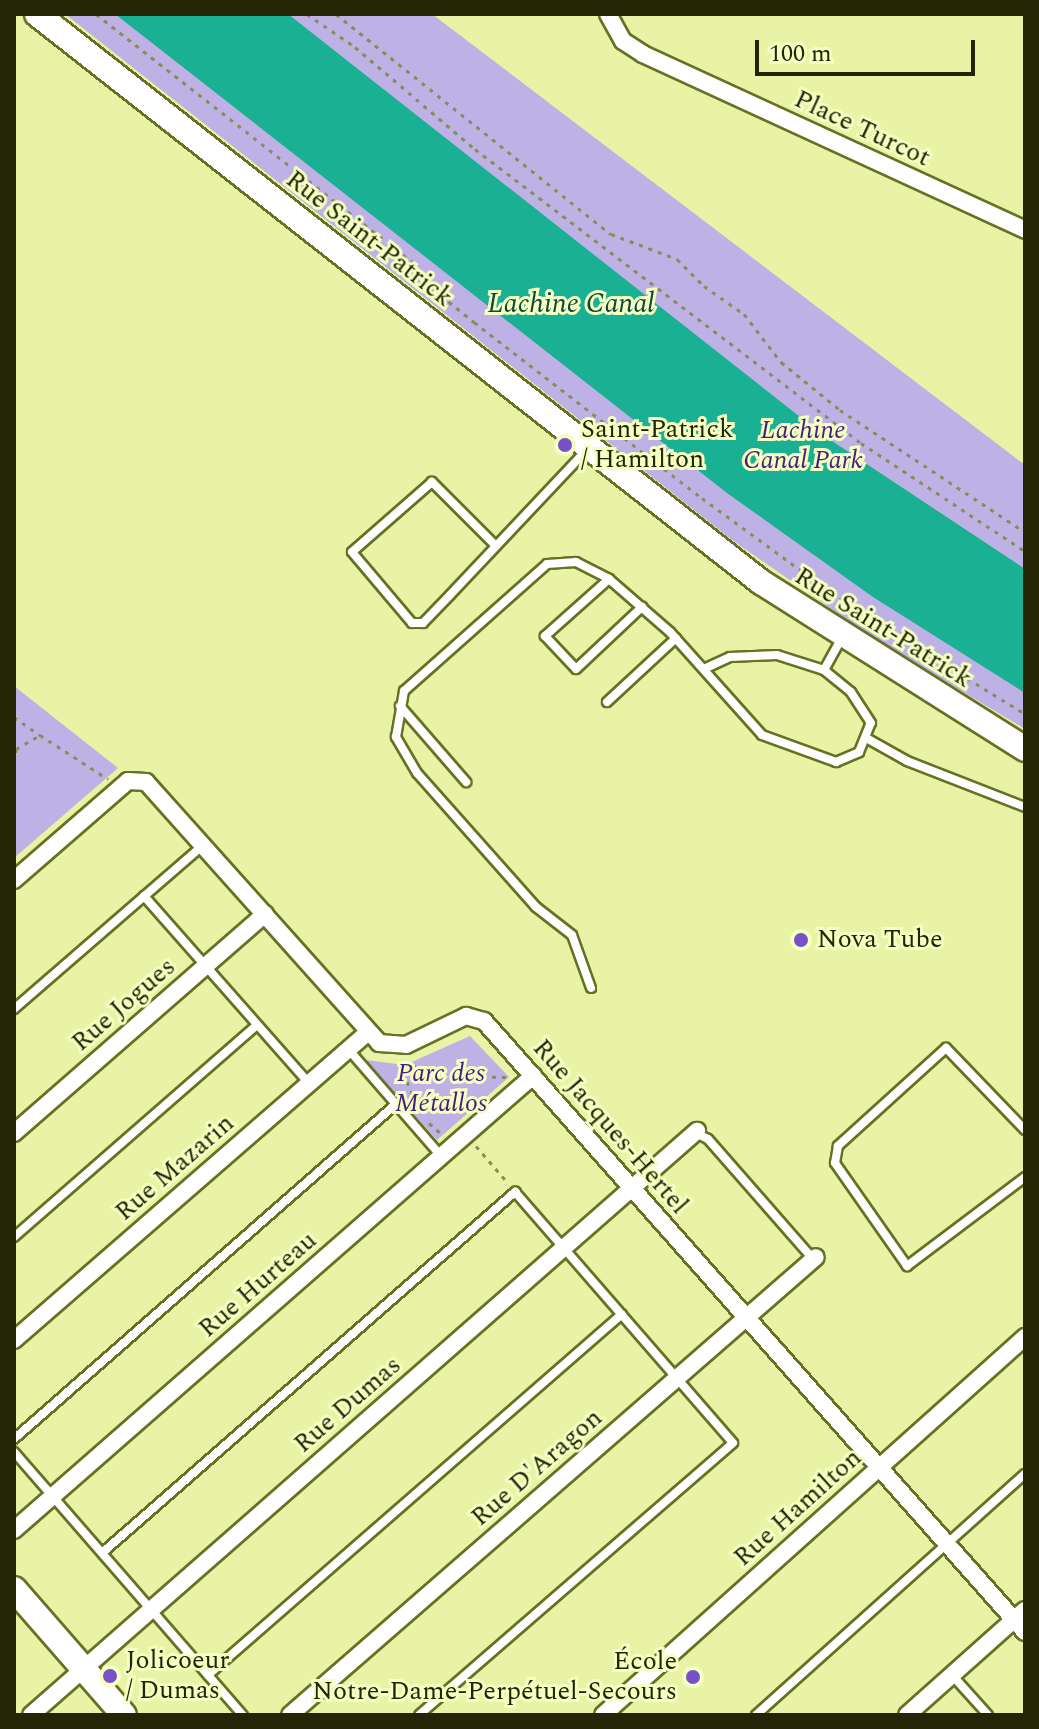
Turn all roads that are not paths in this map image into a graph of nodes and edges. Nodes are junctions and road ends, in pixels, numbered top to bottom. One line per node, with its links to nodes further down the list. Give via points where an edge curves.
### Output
1 (37, 14): 4 (main road, Rue Saint-Patrick)
2 (608, 14): 3 (street, Place Turcot, via 623,41 643,54)
3 (1025, 230)
4 (586, 446): 5 (lane); 9 (main road, Rue Saint-Patrick, via 761,582)
5 (496, 546): 5 (lane, via 417,624 352,552 432,482)
6 (609, 579): 7 (lane); 7 (lane, via 545,636 576,669); 13 (lane, via 576,562 547,564 404,691)
7 (642, 607): 8 (lane)
8 (676, 638): 10 (lane); 12 (lane)
9 (843, 638): 11 (lane); 15 (main road, Rue Saint-Patrick)
10 (706, 668): 11 (lane, via 730,657 777,655); 14 (lane, via 762,735 786,748 836,762 859,752)
11 (824, 670): 14 (lane, via 851,692 871,723)
12 (607, 702)
13 (400, 706): 16 (lane); 23 (lane, via 396,737 417,773 536,907 572,935)
14 (868, 739): 17 (lane, via 907,761)
15 (1025, 749)
16 (466, 782)
17 (1025, 807)
18 (204, 844): 19 (street, via 146,782 135,779 115,783); 20 (lane); 21 (street)
19 (14, 880)
20 (144, 896): 22 (lane); 24 (lane)
21 (265, 914): 22 (street, Rue Jogues); 26 (street)
22 (206, 966): 25 (lane); 33 (street, Rue Jogues)
23 (591, 988)
24 (14, 1009)
25 (257, 1025): 29 (lane); 37 (lane)
26 (368, 1032): 27 (street, Rue Mazarin); 28 (street, Rue Jacques-Hertel, via 392,1047 457,1019 476,1017)
27 (348, 1049): 29 (street, Rue Mazarin); 30 (lane)
28 (533, 1076): 34 (street, Rue Hurteau); 36 (street, Rue Jacques-Hertel)
29 (309, 1083): 43 (street, Rue Mazarin)
30 (396, 1104): 34 (lane); 45 (lane)
31 (1025, 1130): 35 (lane, via 946,1048 838,1146 835,1163 907,1266)
32 (696, 1132): 36 (street, Rue Dumas); 39 (lane)
33 (14, 1133)
34 (441, 1157): 49 (street, Rue Hurteau)
35 (1025, 1177)
36 (632, 1189): 38 (street, Rue Dumas); 41 (street, Rue Jacques-Hertel)
37 (14, 1237)
38 (565, 1248): 40 (lane); 52 (lane, via 515,1192); 54 (street, Rue Dumas)
39 (814, 1258): 41 (street, Rue D'Aragon)
40 (622, 1314): 44 (lane); 57 (lane)
41 (745, 1319): 44 (street, Rue D'Aragon); 47 (street, Rue Jacques-Hertel)
42 (1025, 1337): 47 (street, Rue Hamilton)
43 (14, 1340)
44 (677, 1378): 62 (street, Rue D'Aragon); 63 (lane, via 733,1443)
45 (14, 1439)
46 (14, 1452): 49 (lane)
47 (879, 1468): 51 (street, Rue Jacques-Hertel); 64 (street, Rue Hamilton)
48 (1025, 1474): 51 (lane)
49 (52, 1496): 50 (street, Rue Hurteau); 52 (lane)
50 (14, 1530)
51 (948, 1545): 55 (street, Rue Jacques-Hertel); 65 (lane)
52 (102, 1553): 54 (lane)
53 (14, 1589): 56 (main road)
54 (151, 1610): 56 (street, Rue Dumas); 57 (lane)
55 (1021, 1620): 58 (street)
56 (84, 1669): 59 (street, Rue Dumas); 60 (main road)
57 (208, 1675): 61 (lane)
58 (952, 1675): 66 (street); 67 (lane)
59 (31, 1715)
60 (124, 1715)
61 (243, 1715)
62 (290, 1715)
63 (419, 1715)
64 (603, 1715)
65 (756, 1715)
66 (907, 1715)
67 (988, 1715)

